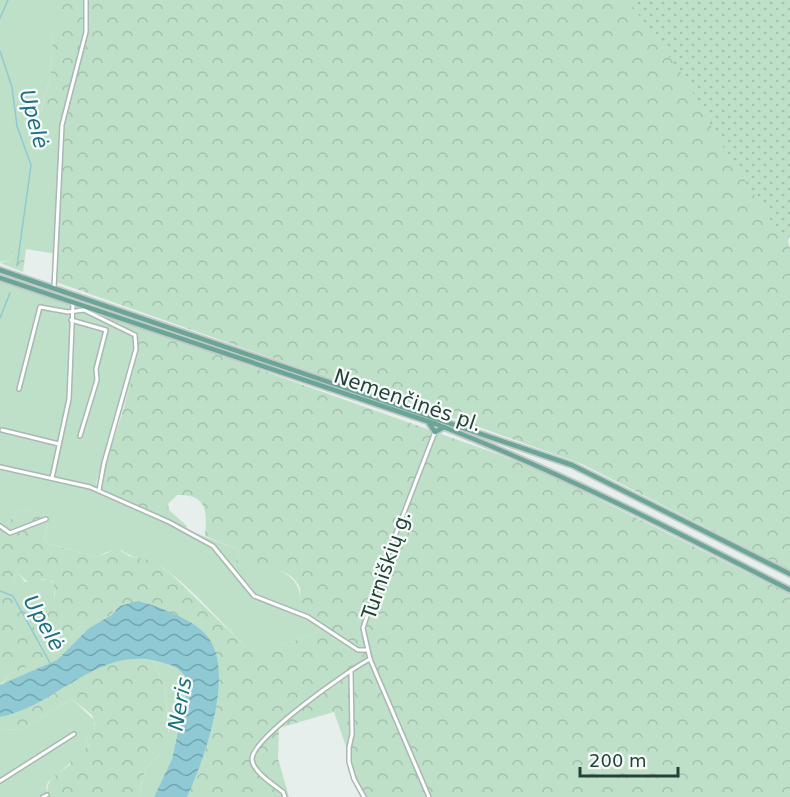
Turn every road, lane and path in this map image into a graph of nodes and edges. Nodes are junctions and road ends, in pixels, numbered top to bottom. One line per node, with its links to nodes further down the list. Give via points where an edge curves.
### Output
1 (86, 0): 4 (street, via 86,32 63,117)
2 (0, 270): 4 (main road, Nemenčinės pl.)
3 (0, 278): 5 (main road, Nemenčinės pl.)
4 (54, 288): 9 (main road, Nemenčinės pl.)
5 (73, 301): 6 (street); 10 (main road, Nemenčinės pl.)
6 (71, 312): 7 (street); 8 (street, via 40,307); 21 (street, via 84,310 135,335 137,343)
7 (71, 320): 16 (street, via 106,330 97,380); 18 (street, via 69,399)
8 (19, 388)
9 (369, 395): 10 (main road); 15 (main road, Nemenčinės pl.)
10 (367, 401): 11 (main road, Nemenčinės pl.)
11 (429, 422): 12 (main road, Nemenčinės pl.); 14 (main road)
12 (444, 428): 14 (main road); 17 (main road, Nemenčinės pl.)
13 (2, 430): 18 (street)
14 (435, 432): 28 (street, Turniškių g., via 367,614 363,628)
15 (483, 434): 17 (main road); 24 (main road, Nemenčinės pl., via 572,465)
16 (80, 436)
17 (480, 441): 25 (main road, Nemenčinės pl., via 555,472)
18 (59, 444): 20 (street)
19 (0, 467): 20 (street)
20 (52, 478): 21 (street)
21 (99, 490): 28 (street, via 207,543 257,598 308,617 358,650)
22 (46, 519): 23 (street, via 10,533)
23 (0, 526)
24 (709, 534): 25 (main road); 26 (main road, Nemenčinės pl.)
25 (704, 546): 27 (main road, Nemenčinės pl.)
26 (790, 574)
27 (790, 590)
28 (367, 650): 29 (street, Turniškių g.)
29 (370, 659): 30 (street); 35 (street, Turniškių g.)
30 (351, 672): 33 (street, via 321,689 263,738 254,752 255,766); 34 (street, via 349,762)
31 (74, 734): 32 (street)
32 (0, 781)
33 (285, 797)
34 (364, 797)
35 (429, 797)

